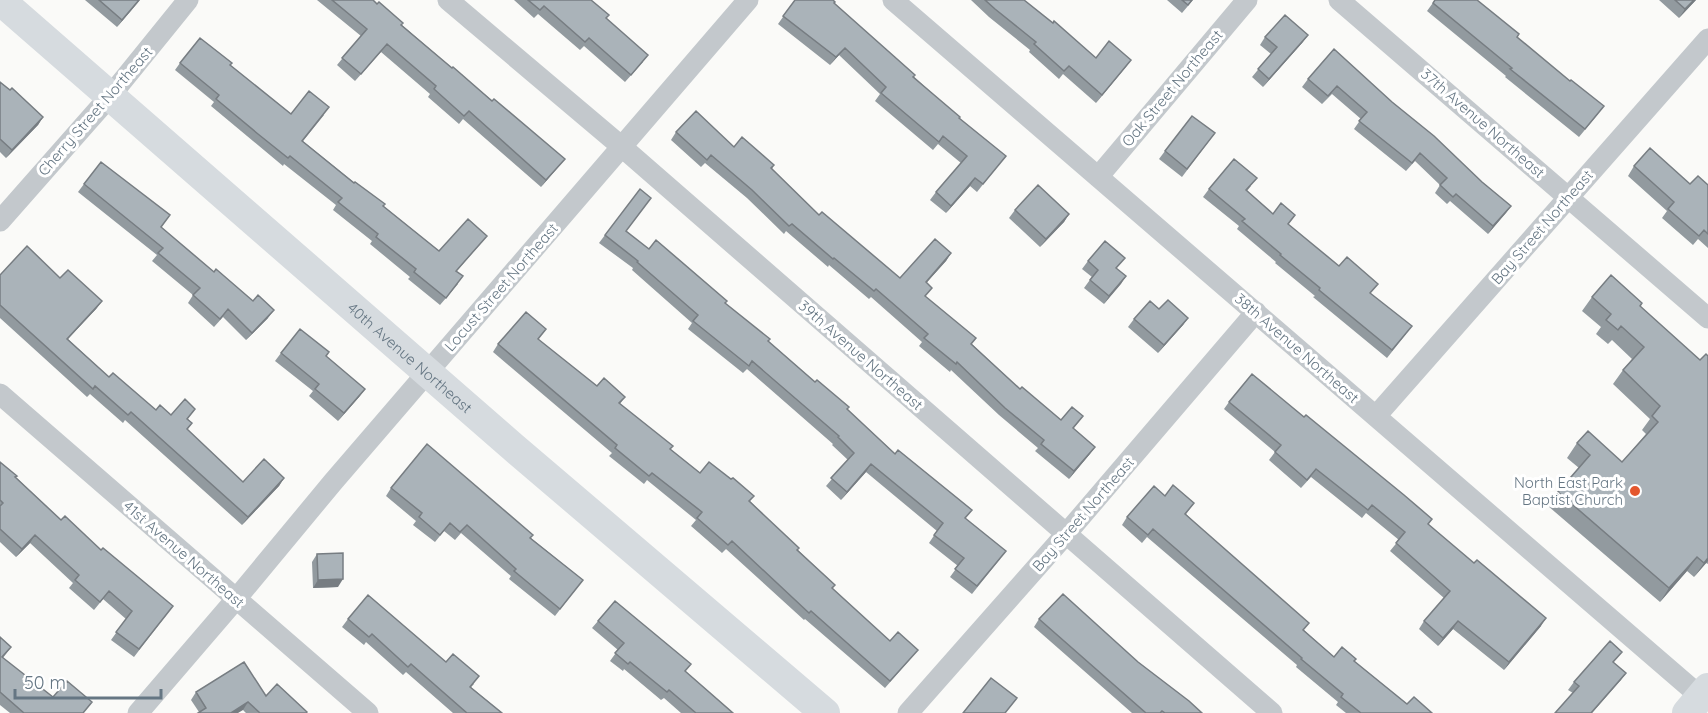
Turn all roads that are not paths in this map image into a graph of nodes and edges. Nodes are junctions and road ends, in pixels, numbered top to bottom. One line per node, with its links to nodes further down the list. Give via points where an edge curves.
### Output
1 (0, 0): 9 (street, 40th Avenue Northeast)
2 (188, 0): 9 (street, Cherry Street Northeast)
3 (448, 0): 10 (street, 39th Avenue Northeast)
4 (748, 0): 10 (street, Locust Street Northeast)
5 (893, 0): 11 (street, 38th Avenue Northeast)
6 (1247, 0): 11 (street, Oak Street Northeast)
7 (1339, 0): 12 (street, 37th Avenue Northeast)
8 (1708, 39): 12 (street, Bay Street Northeast)
9 (111, 95): 13 (street, Cherry Street Northeast); 16 (street, 40th Avenue Northeast)
10 (622, 147): 16 (street, Locust Street Northeast); 19 (street, 39th Avenue Northeast)
11 (1098, 177): 14 (street, 38th Avenue Northeast)
12 (1569, 197): 15 (street, 37th Avenue Northeast); 18 (street, Bay Street Northeast)
13 (0, 221)
14 (1256, 312): 18 (street, 38th Avenue Northeast); 19 (street, Bay Street Northeast)
15 (1708, 318)
16 (428, 373): 20 (street, Locust Street Northeast); 24 (street, 40th Avenue Northeast)
17 (0, 394): 20 (street, 41st Avenue Northeast)
18 (1376, 416): 21 (street, 38th Avenue Northeast)
19 (1066, 534): 25 (street, Bay Street Northeast); 26 (street, 39th Avenue Northeast)
20 (237, 599): 22 (street, Locust Street Northeast); 23 (street, 41st Avenue Northeast)
21 (1699, 700)
22 (138, 713)
23 (368, 713)
24 (825, 713)
25 (908, 713)
26 (1272, 713)

